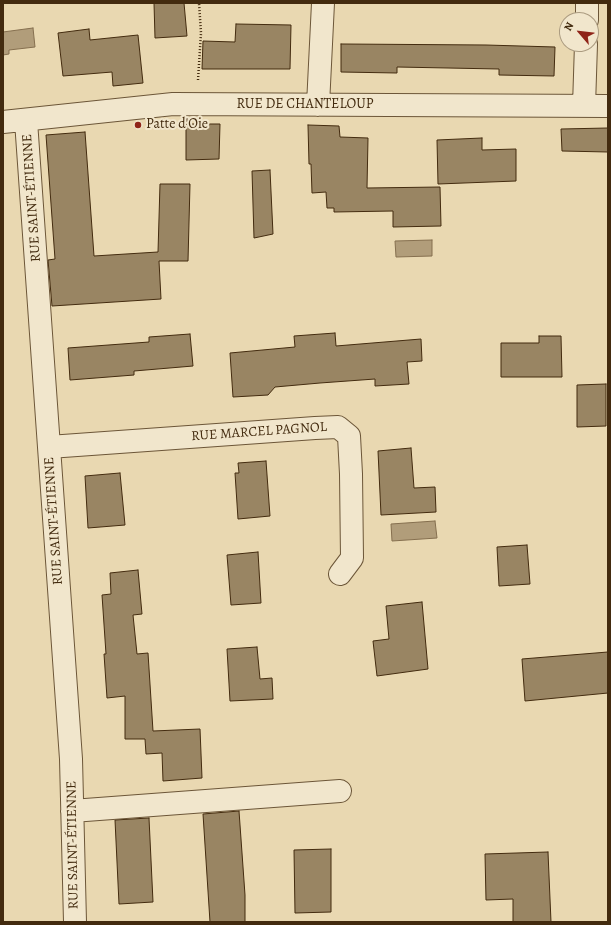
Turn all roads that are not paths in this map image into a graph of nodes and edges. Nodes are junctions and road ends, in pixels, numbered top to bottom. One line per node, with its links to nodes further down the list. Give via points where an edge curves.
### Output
1 (323, 3): 3 (street)
2 (586, 52): 4 (street)
3 (318, 105): 4 (street, RUE DE CHANTELOUP); 6 (street, RUE DE CHANTELOUP, via 173,104)
4 (584, 106): 5 (street, RUE DE CHANTELOUP)
5 (608, 106)
6 (26, 121): 7 (street, RUE DE CHANTELOUP); 8 (street, RUE SAINT-ÉTIENNE)
7 (3, 122)
8 (49, 447): 9 (street, RUE MARCEL PAGNOL, via 338,427 349,436 351,474 352,558); 11 (street, RUE SAINT-ÉTIENNE, via 71,759)
9 (340, 574)
10 (340, 791): 11 (street)
11 (72, 811): 12 (street, RUE SAINT-ÉTIENNE)
12 (75, 922)

